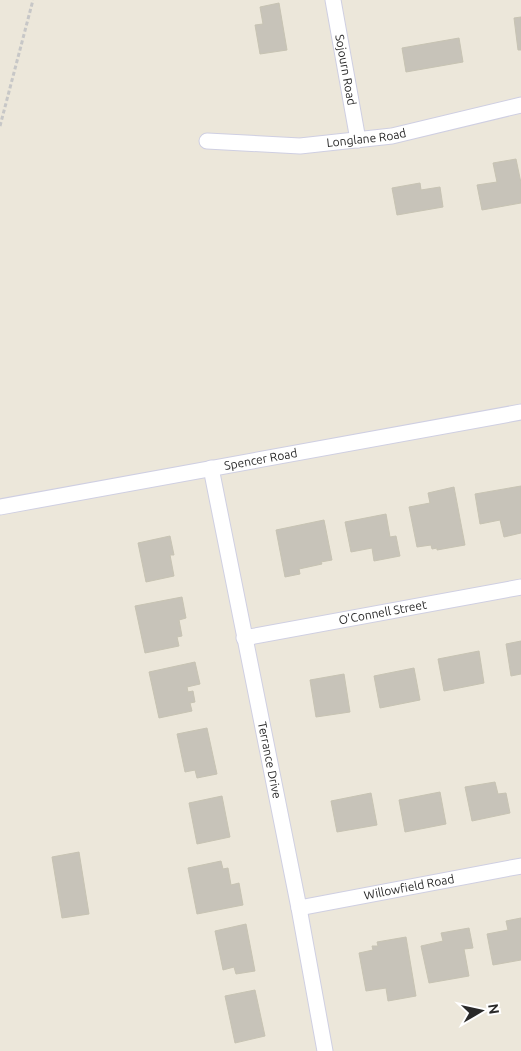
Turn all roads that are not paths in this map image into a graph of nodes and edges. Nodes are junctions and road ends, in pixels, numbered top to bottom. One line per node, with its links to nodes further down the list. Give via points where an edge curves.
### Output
1 (333, 0): 3 (street, Sojourn Road)
2 (521, 105): 3 (street, Longlane Road, via 427,129)
3 (358, 140): 4 (street, Longlane Road, via 300,146)
4 (207, 142)
5 (521, 412): 6 (street, Spencer Road)
6 (211, 468): 7 (street, Spencer Road); 9 (street, Terrance Drive)
7 (0, 507)
8 (521, 587): 9 (street, O'Connell Street)
9 (244, 638): 11 (street, Terrance Drive)
10 (521, 866): 11 (street, Willowfield Road)
11 (299, 908): 12 (street, Terrance Drive)
12 (326, 1051)

